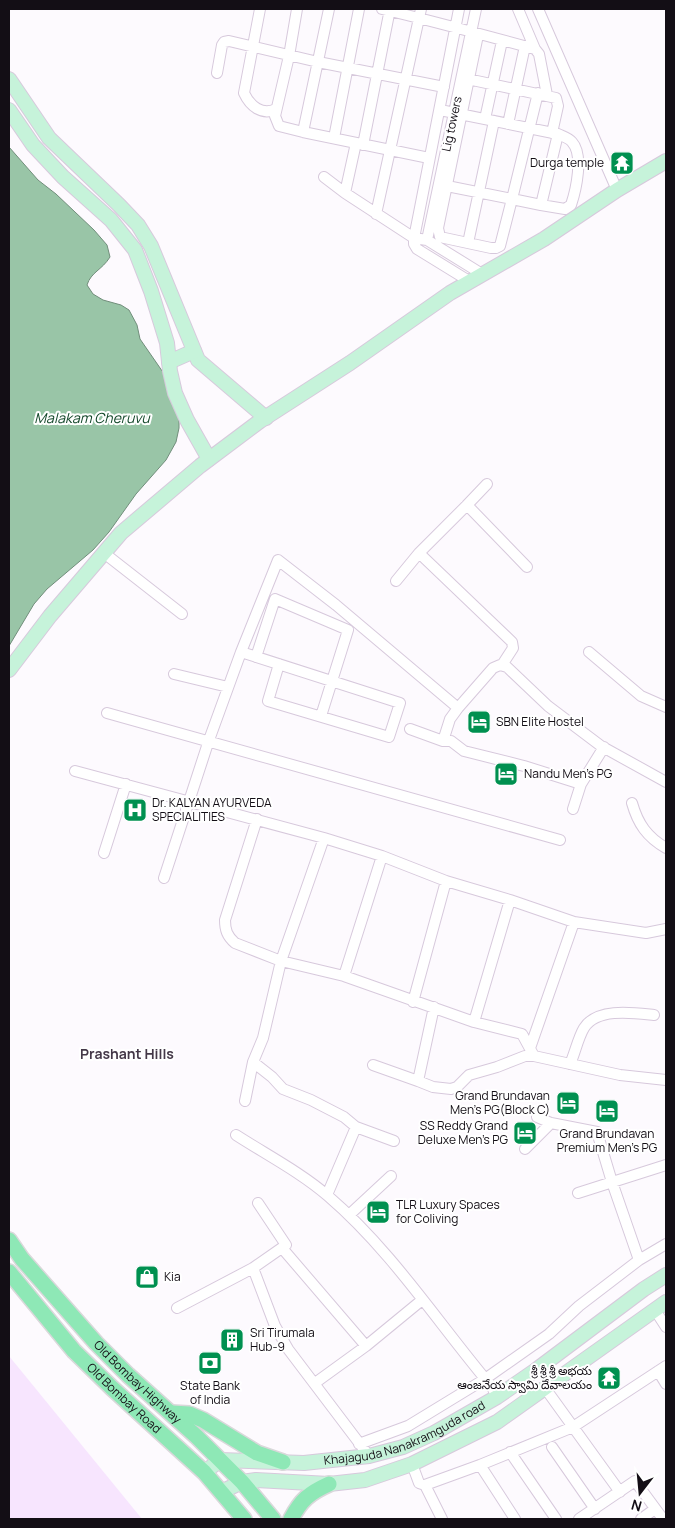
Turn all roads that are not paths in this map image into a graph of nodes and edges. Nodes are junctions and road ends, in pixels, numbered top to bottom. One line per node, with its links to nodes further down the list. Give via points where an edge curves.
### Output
1 (260, 9): 14 (street)
2 (297, 9): 17 (street)
3 (329, 9): 18 (street)
4 (359, 9): 19 (street)
5 (387, 9): 10 (street); 21 (street)
6 (459, 9): 11 (street)
7 (476, 9): 12 (street)
8 (518, 9): 16 (street)
9 (538, 9): 45 (street)
10 (420, 13): 11 (street); 24 (street)
11 (456, 28): 12 (street); 26 (street)
12 (475, 34): 13 (street); 22 (street)
13 (502, 41): 15 (street); 25 (street)
14 (254, 46): 17 (street); 20 (street, via 224,42); 30 (street, via 244,93 248,102 258,110)
15 (525, 46): 16 (street); 27 (street)
16 (536, 49): 28 (street)
17 (289, 56): 18 (street); 30 (street)
18 (318, 62): 19 (street); 36 (street)
19 (347, 69): 21 (street); 38 (street)
20 (218, 73)
21 (377, 74): 24 (street); 39 (street)
22 (465, 78): 25 (street); 32 (street)
23 (9, 79): 54 (street, via 48,138 119,205 138,225)
24 (406, 80): 26 (street); 40 (street)
25 (493, 84): 27 (street); 33 (street)
26 (444, 87): 31 (street)
27 (515, 88): 28 (street); 34 (street)
28 (542, 94): 35 (street); 37 (street, via 558,101)
29 (9, 110): 55 (street, via 33,145 111,220)
30 (276, 110): 36 (street, via 278,126)
31 (440, 110): 32 (street); 41 (street)
32 (458, 114): 33 (street); 44 (street)
33 (490, 120): 34 (street); 46 (street)
34 (508, 124): 35 (street)
35 (530, 129): 37 (street); 48 (street)
36 (303, 132): 38 (street)
37 (555, 134): 49 (street); 49 (street, via 572,141 577,150 579,169 571,205 565,208)
38 (334, 138): 39 (street)
39 (359, 144): 40 (street); 47 (street)
40 (390, 150): 41 (street); 50 (street)
41 (429, 158): 51 (street)
42 (666, 161): 45 (street)
43 (324, 177): 47 (street)
44 (442, 186): 46 (street); 52 (street); 53 (street, via 438,234)
45 (617, 190): 56 (street, via 544,239)
46 (478, 192): 48 (street); 53 (street)
47 (345, 193): 50 (street)
48 (512, 199): 49 (street); 53 (street, via 500,246)
49 (541, 205)
50 (376, 214): 51 (street)
51 (414, 238): 52 (street); 56 (street, via 417,249)
52 (427, 240): 56 (street)
53 (468, 243)
54 (151, 246): 55 (street); 57 (street)
55 (135, 250): 58 (street, via 167,343)
56 (476, 278): 59 (street, via 450,292)
57 (194, 351): 58 (street); 59 (street, via 198,360)
58 (169, 362): 60 (street, via 175,393)
59 (266, 418): 60 (street)
60 (209, 459): 63 (street, via 152,505)
61 (487, 484): 62 (street)
62 (467, 505): 64 (street); 65 (street)
63 (104, 553): 67 (street); 73 (street)
64 (420, 554): 66 (street); 72 (street, via 512,642 513,648)
65 (527, 567)
66 (396, 581)
67 (182, 614)
68 (241, 652): 70 (street); 76 (street); 78 (street, via 278,560)
69 (590, 652): 77 (street, via 642,696)
70 (256, 657): 71 (street); 75 (street, via 275,599 348,630)
71 (279, 664): 75 (street); 80 (street, via 268,701)
72 (502, 665): 78 (street, via 493,668); 84 (street, via 548,706)
73 (9, 670)
74 (174, 674): 76 (street)
75 (333, 682): 80 (street); 80 (street, via 400,703 389,737)
76 (228, 687): 82 (street)
77 (666, 707)
78 (458, 708): 83 (street, via 450,719)
79 (107, 712): 82 (street)
80 (321, 716)
81 (410, 729): 83 (street)
82 (209, 740): 89 (street); 94 (street)
83 (443, 741): 88 (street, via 451,741 464,751)
84 (604, 748): 86 (street); 88 (street)
85 (75, 771): 87 (street)
86 (666, 782)
87 (126, 784): 89 (street); 96 (street)
88 (581, 784): 91 (street)
89 (190, 802): 92 (street); 98 (street)
90 (632, 803): 95 (street, via 636,818 646,832)
91 (574, 809)
92 (257, 820): 93 (street); 103 (street, via 224,929 235,943)
93 (324, 838): 97 (street); 103 (street)
94 (560, 840)
95 (666, 848)
96 (104, 853)
97 (382, 856): 99 (street); 104 (street)
98 (164, 878)
99 (446, 881): 100 (street); 105 (street)
100 (510, 900): 101 (street); 108 (street)
101 (574, 922): 102 (street, via 646,933); 109 (street)
102 (666, 929)
103 (280, 961): 104 (street); 110 (street, via 263,1038)
104 (344, 976): 105 (street)
105 (413, 1002): 106 (street)
106 (434, 1007): 108 (street); 114 (street)
107 (654, 1015): 111 (street, via 629,1012 599,1016 585,1027)
108 (474, 1022): 109 (street, via 522,1034)
109 (532, 1052): 111 (street); 114 (street, via 469,1075 451,1089)
110 (253, 1062): 115 (street); 118 (street, via 283,1089 311,1100)
111 (570, 1064): 113 (street, via 620,1075)
112 (373, 1066): 114 (street)
113 (666, 1080)
114 (418, 1081)
115 (244, 1101)
116 (538, 1117): 117 (street)
117 (551, 1123): 121 (street); 124 (street, via 597,1132)
118 (356, 1127): 120 (street); 126 (street)
119 (236, 1135): 126 (street)
120 (394, 1141)
121 (525, 1149)
122 (666, 1165): 124 (street)
123 (391, 1176): 128 (street)
124 (612, 1182): 125 (street); 132 (street)
125 (578, 1193)
126 (327, 1195): 128 (street)
127 (258, 1203): 131 (street, via 286,1245)
128 (348, 1215): 136 (street, via 371,1237)
129 (9, 1240): 147 (main road, Old Bombay Highway, via 96,1343)
130 (666, 1244): 132 (street)
131 (282, 1248): 133 (street); 140 (street)
132 (639, 1260): 142 (street, via 579,1306 549,1334)
133 (253, 1268): 138 (street); 143 (street, via 275,1326 288,1349)
134 (9, 1272): 158 (main road, Old Bombay Road, via 74,1350)
135 (666, 1275): 146 (street, Khajaguda Nanakramguda road)
136 (422, 1300): 140 (street); 142 (street)
137 (660, 1306): 139 (street); 145 (street, Khajaguda Nanakramguda road)
138 (177, 1308)
139 (666, 1327)
140 (366, 1346): 143 (street)
141 (662, 1368): 144 (street); 148 (street)
142 (485, 1379): 146 (street); 149 (street, via 408,1426)
143 (315, 1383): 149 (street)
144 (666, 1384)
145 (545, 1388): 148 (street); 156 (street, Khajaguda Nanakramguda road, via 497,1422)
146 (497, 1397): 152 (street, Khajaguda Nanakramguda road, via 434,1433 403,1447)
147 (172, 1413): 153 (main road, Old Bombay Highway); 155 (main road, via 190,1414 257,1453)
148 (573, 1427): 151 (street); 163 (street)
149 (359, 1444): 152 (street)
150 (552, 1447): 164 (street)
151 (510, 1452): 157 (street); 171 (street)
152 (369, 1456): 155 (street, Khajaguda Nanakramguda road)
153 (221, 1460): 154 (street, Khajaguda Nanakramguda road); 158 (street); 159 (main road, Old Bombay Highway)
154 (254, 1462): 155 (street, Khajaguda Nanakramguda road); 159 (street)
155 (283, 1462)
156 (412, 1464): 160 (street, Khajaguda Nanakramguda road, via 365,1480); 161 (street, via 419,1483)
157 (480, 1465): 161 (street); 170 (street)
158 (204, 1472): 162 (main road, Old Bombay Road)
159 (249, 1481): 160 (street, Khajaguda Nanakramguda road); 162 (street); 167 (main road, Old Bombay Highway)
160 (329, 1484): 168 (main road, via 311,1492 298,1505)
161 (425, 1485): 169 (street)
162 (221, 1492): 166 (main road, Old Bombay Road)
163 (620, 1492): 164 (street); 165 (street, via 635,1481)
164 (595, 1509): 172 (street)
165 (655, 1509): 173 (street); 174 (street)
166 (244, 1519)
167 (273, 1519)
168 (291, 1519)
169 (442, 1519)
170 (514, 1519)
171 (556, 1519)
172 (579, 1519)
173 (641, 1519)
174 (663, 1519)

